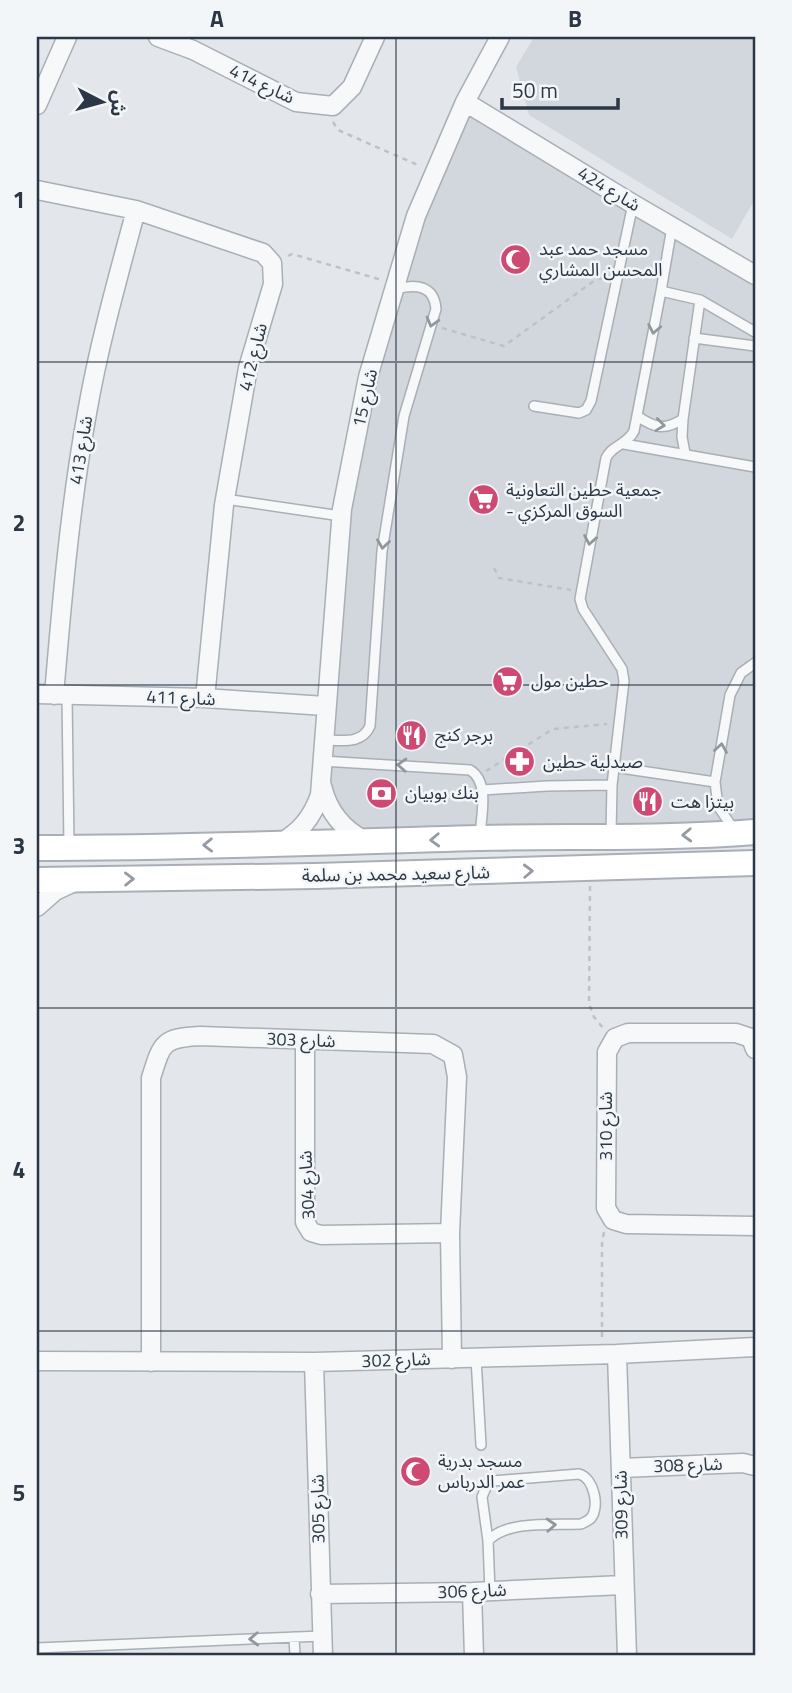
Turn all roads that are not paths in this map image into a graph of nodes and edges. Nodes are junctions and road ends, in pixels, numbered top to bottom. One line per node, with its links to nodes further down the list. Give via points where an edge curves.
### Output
1 (66, 37): 7 (street)
2 (158, 37): 5 (street, شارع 414)
3 (375, 37): 5 (street, شارع 414, via 352,87 333,106 296,102)
4 (500, 37): 6 (street, شارع 15)
5 (197, 44)
6 (465, 102): 9 (street, شارع 424); 13 (street, شارع 15, via 416,216)
7 (37, 105)
8 (37, 190): 10 (street)
9 (633, 204): 11 (street, شارع 424); 19 (lane, via 591,401 579,413)
10 (136, 210): 25 (street, شارع 412, via 263,253 272,263 273,284 248,368); 28 (street, شارع 413, via 87,411)
11 (673, 227): 12 (street, شارع 424); 14 (lane)
12 (754, 271)
13 (396, 287): 26 (street, شارع 15, via 368,377); 31 (lane, one-way to 31, via 418,286 433,295 436,309 404,416 382,551 370,726 360,739)
14 (661, 291): 15 (lane); 20 (lane, one-way to 20)
15 (699, 300): 16 (lane); 17 (lane)
16 (755, 332)
17 (694, 338): 18 (lane); 21 (lane)
18 (755, 346)
19 (534, 407)
20 (637, 416): 21 (lane, one-way to 21, via 661,427); 22 (lane, via 634,431)
21 (683, 419): 23 (lane)
22 (624, 444): 23 (lane); 33 (lane, one-way to 33, via 606,458 580,598 622,669 624,699)
23 (685, 453): 24 (lane)
24 (755, 467)
25 (225, 499): 26 (lane); 29 (street, شارع 412)
26 (341, 516): 30 (street, شارع 15)
27 (755, 663): 35 (lane, one-way to 27, via 730,695 741,673)
28 (53, 695): 29 (street, شارع 411); 44 (lane)
29 (205, 698): 30 (street, شارع 411)
30 (326, 706): 31 (street, شارع 15)
31 (323, 740): 32 (street, شارع 15)
32 (323, 761): 34 (street, شارع 15); 37 (lane, one-way to 32, via 478,775 464,768)
33 (614, 767): 35 (lane); 36 (lane)
34 (321, 782): 41 (street, شارع 15, via 333,813); 42 (street, شارع 15, via 309,819)
35 (715, 782): 38 (lane, via 718,806)
36 (612, 785): 37 (lane); 39 (lane)
37 (482, 790): 40 (lane)
38 (747, 833): 39 (street, شارع سعيد محمد بن سلمة, one-way to 39); 45 (street, via 742,848)
39 (611, 837): 40 (street, شارع سعيد محمد بن سلمة)
40 (480, 838): 41 (street, شارع سعيد محمد بن سلمة, one-way to 41)
41 (367, 842): 42 (street, شارع سعيد محمد بن سلمة)
42 (279, 844): 44 (street, شارع سعيد محمد بن سلمة, one-way to 44)
43 (37, 848): 44 (street, شارع سعيد محمد بن سلمة)
44 (69, 848)
45 (746, 864): 46 (street, شارع سعيد محمد بن سلمة, one-way to 45)
46 (80, 879): 47 (street, شارع سعيد محمد بن سلمة); 48 (street, via 55,891)
47 (37, 880)
48 (37, 907)
49 (305, 1041): 52 (street, شارع 303, via 433,1044 453,1055 457,1077); 52 (street, شارع 304, via 305,1223 311,1232); 58 (street, شارع 303, via 176,1037 161,1048 151,1078)
50 (755, 1049): 51 (street, شارع 310, via 751,1038 736,1033 628,1032 615,1038 607,1052 606,1208 613,1220 626,1224)
51 (755, 1226)
52 (450, 1233): 56 (street, شارع 303)
53 (755, 1347): 54 (street, شارع 302)
54 (609, 1354): 55 (street, شارع 302); 62 (street, شارع 309)
55 (476, 1358): 56 (street, شارع 302); 60 (lane)
56 (452, 1359): 59 (street, شارع 302)
57 (37, 1361): 58 (street, شارع 302)
58 (151, 1362): 59 (street, شارع 302)
59 (314, 1363): 67 (street, شارع 305)
60 (481, 1445)
61 (755, 1466): 62 (street, شارع 308)
62 (621, 1468): 64 (street, شارع 309)
63 (488, 1541): 63 (lane, one-way to 63, via 507,1527 589,1520 594,1512 589,1478 579,1474 493,1481 482,1497); 65 (lane)
64 (623, 1585): 65 (street, شارع 306); 74 (street, شارع 309)
65 (490, 1591): 66 (street, شارع 306)
66 (472, 1592): 67 (street, شارع 306); 73 (street)
67 (320, 1594): 68 (street, شارع 305)
68 (322, 1636): 69 (lane); 72 (street, شارع 305)
69 (293, 1637): 70 (lane, one-way to 70); 71 (lane)
70 (37, 1648)
71 (295, 1656)
72 (323, 1656)
73 (474, 1656)
74 (627, 1656)

